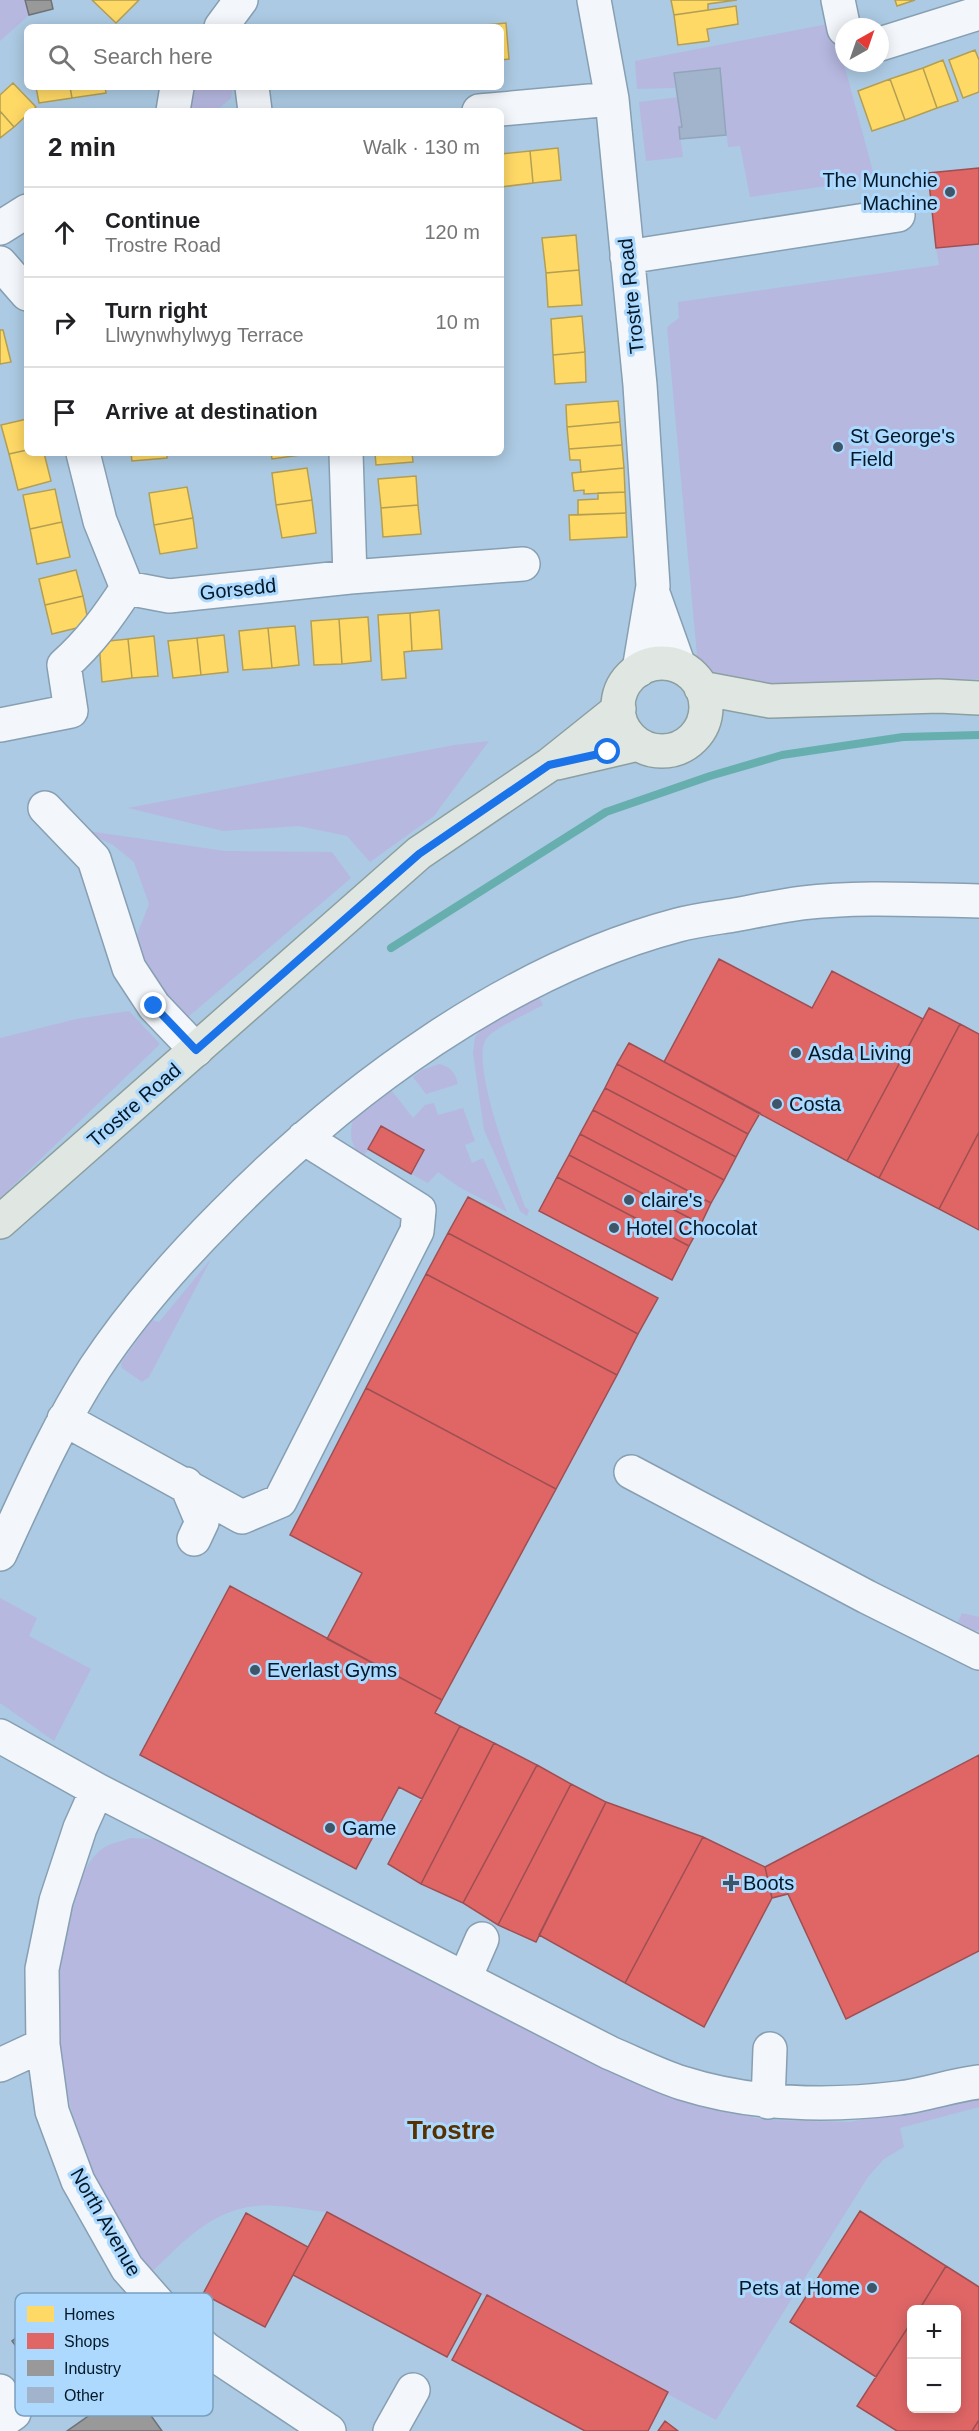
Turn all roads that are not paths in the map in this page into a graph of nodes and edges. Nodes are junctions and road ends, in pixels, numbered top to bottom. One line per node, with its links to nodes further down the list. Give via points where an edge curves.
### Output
1 (242, 0): 6 (street); 7 (street)
2 (594, 0): 11 (street, Trostre Road)
3 (838, 0): 5 (street)
4 (979, 13): 8 (street)
5 (842, 18)
6 (223, 24)
7 (245, 24)
8 (889, 41)
9 (176, 90): 12 (street)
10 (252, 90): 13 (street)
11 (612, 99): 14 (street); 18 (street, Trostre Road)
12 (174, 108)
13 (255, 108)
14 (504, 109)
15 (24, 213): 17 (street)
16 (898, 215): 18 (street)
17 (0, 228)
18 (627, 257): 26 (street, Trostre Road, via 640,385)
19 (0, 263): 20 (street)
20 (24, 291)
21 (84, 456): 25 (street, via 100,521)
22 (346, 456): 24 (street)
23 (523, 564): 24 (street, Gorsedd)
24 (350, 577): 25 (street, Gorsedd, via 169,596)
25 (127, 588): 32 (street, via 84,647 64,665 71,711)
26 (653, 595): 27 (street, Trostre Road); 28 (street, Trostre Road)
27 (639, 670): 28 (main road, via 665,663); 31 (main road, via 621,690)
28 (690, 677): 30 (main road); 33 (main road, via 705,696)
29 (979, 698): 30 (main road)
30 (770, 701): 33 (main road)
31 (619, 709): 34 (main road, via 625,730); 35 (main road, Trostre Road)
32 (0, 725)
33 (701, 726): 34 (main road, via 686,744 673,749 659,751)
34 (638, 744): 35 (main road, Trostre Road)
35 (549, 765): 38 (main road, Trostre Road, via 419,854)
36 (45, 808): 38 (street, via 94,859 129,968 154,1006)
37 (979, 901): 39 (street, via 803,903 679,925 580,957 507,995 401,1062)
38 (196, 1050): 40 (main road, Trostre Road)
39 (304, 1138): 41 (street, via 183,1256 95,1367); 43 (street, via 419,1210 417,1231 280,1501 242,1517)
40 (0, 1222)
41 (64, 1419): 43 (street); 45 (street)
42 (631, 1472): 46 (street)
43 (186, 1484): 44 (street, via 202,1522)
44 (194, 1539)
45 (0, 1554)
46 (979, 1653)
47 (0, 1736): 48 (street)
48 (97, 1790): 50 (street); 51 (street, North Avenue, via 56,1901 42,1969)
49 (482, 1939): 50 (street)
50 (465, 1978): 55 (street, via 610,2053 682,2083)
51 (43, 2045): 53 (street); 56 (street, North Avenue, via 52,2110 78,2181 127,2268)
52 (770, 2049): 55 (street)
53 (0, 2065)
54 (971, 2079): 55 (street, via 902,2098 846,2104)
55 (768, 2102)
56 (149, 2293)
57 (213, 2354): 61 (street, North Avenue)
58 (413, 2390): 62 (street)
59 (0, 2391): 60 (street, via 14,2413)
60 (0, 2423)
61 (329, 2431)
62 (390, 2431)

